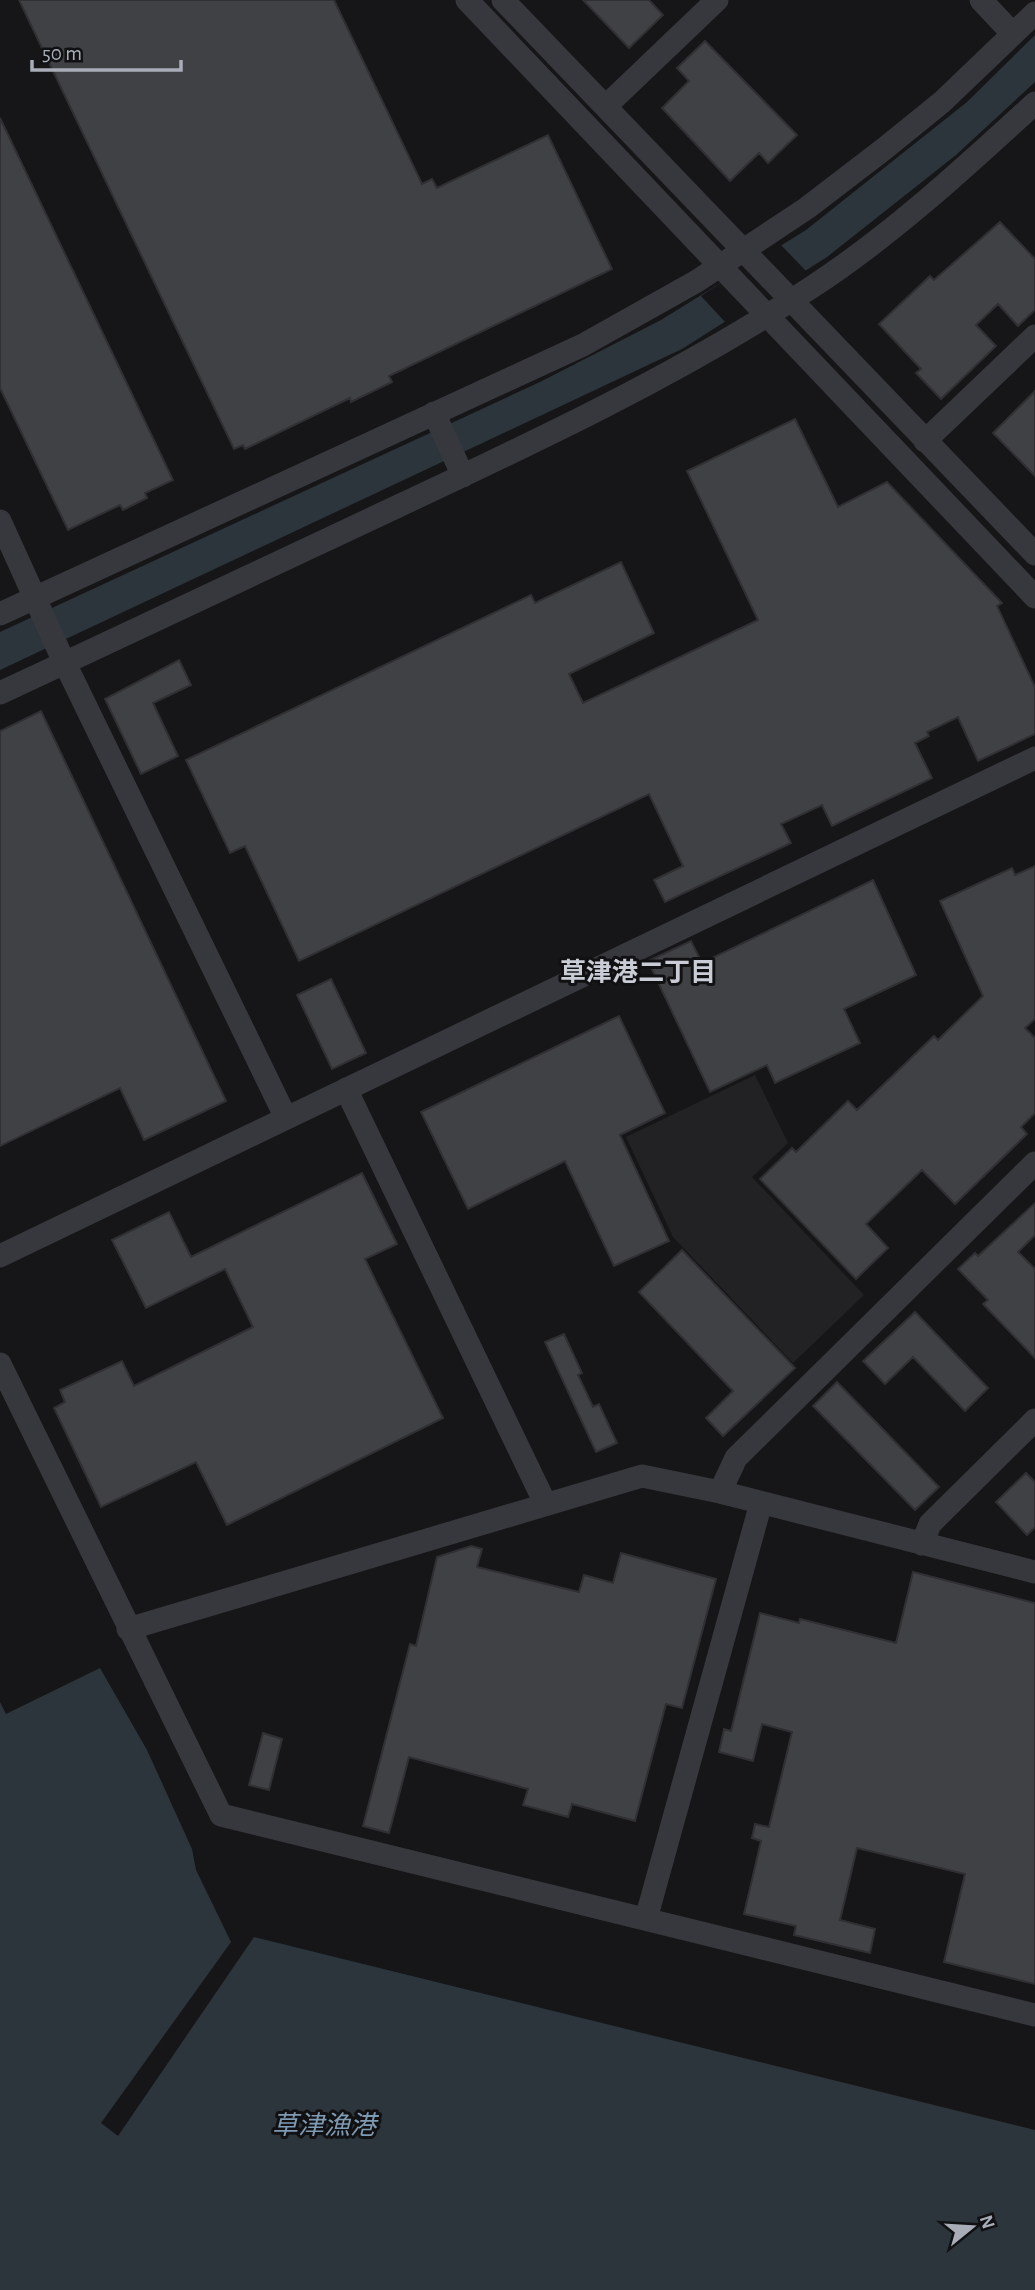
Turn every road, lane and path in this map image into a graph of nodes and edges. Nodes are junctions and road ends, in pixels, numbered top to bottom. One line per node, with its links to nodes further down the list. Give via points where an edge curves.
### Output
1 (467, 0): 10 (street)
2 (503, 0): 8 (street)
3 (717, 0): 8 (street)
4 (981, 0): 6 (street)
5 (1035, 13): 6 (street)
6 (1013, 34): 9 (street, via 942,102)
7 (1035, 103): 11 (street, via 941,189 850,260)
8 (606, 106): 9 (street)
9 (749, 256): 10 (street); 11 (street)
10 (726, 271): 12 (street); 14 (street)
11 (786, 295): 12 (street); 15 (street)
12 (762, 309): 16 (street, via 658,378); 19 (street)
13 (1035, 336): 15 (street)
14 (437, 419): 16 (street); 20 (street)
15 (925, 440): 18 (street)
16 (460, 469): 22 (street)
17 (0, 521): 20 (street)
18 (1031, 544)
19 (1035, 597)
20 (39, 603): 21 (street); 22 (street)
21 (0, 614)
22 (62, 657): 23 (street); 26 (street)
23 (0, 693)
24 (1035, 758): 25 (street)
25 (346, 1088): 26 (street); 32 (street)
26 (286, 1118): 28 (street)
27 (1032, 1172): 31 (street, via 736,1458)
28 (0, 1256)
29 (0, 1364): 36 (street)
30 (1035, 1420): 34 (street, via 930,1524)
31 (720, 1492): 32 (street, via 642,1476); 33 (street)
32 (545, 1503): 36 (street)
33 (761, 1503): 34 (street); 37 (street)
34 (922, 1544): 35 (street)
35 (1035, 1572)
36 (128, 1629): 37 (street, via 220,1815)
37 (646, 1919): 38 (street)
38 (1035, 2015)

